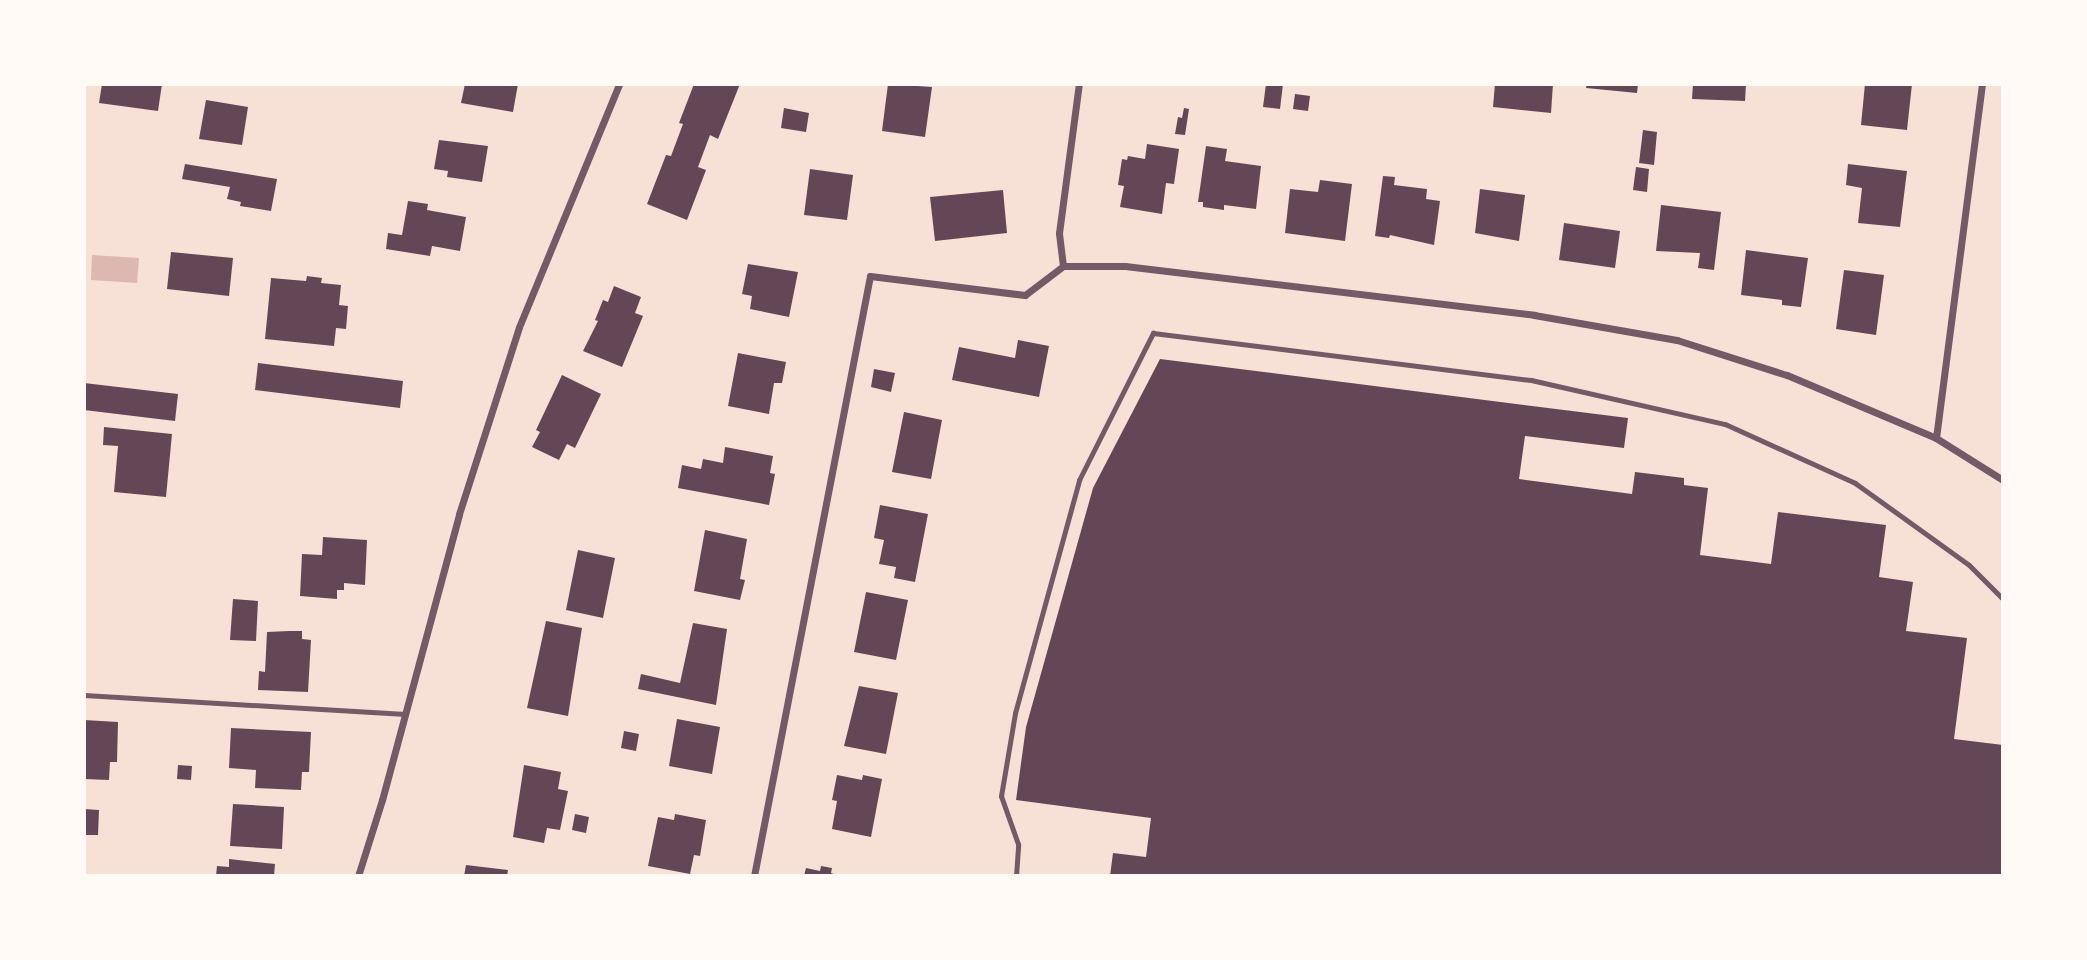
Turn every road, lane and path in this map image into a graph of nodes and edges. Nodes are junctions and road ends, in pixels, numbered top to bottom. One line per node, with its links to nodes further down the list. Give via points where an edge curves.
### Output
1 (619, 84): 9 (street, via 522,318 459,514)
2 (1079, 84): 4 (street, via 1059,233)
3 (1982, 84): 5 (street)
4 (1063, 266): 5 (street, via 1125,266 1521,313 1676,340 1787,375); 11 (street, via 1025,295 870,276)
5 (1936, 439): 6 (street)
6 (2003, 480)
7 (2003, 599): 12 (lane, via 1969,565 1855,482 1725,424 1531,380 1153,334 1079,480 1015,713 1001,796 1018,844)
8 (84, 695): 9 (lane)
9 (405, 714): 10 (street)
10 (358, 876)
11 (754, 876)
12 (1016, 876)

